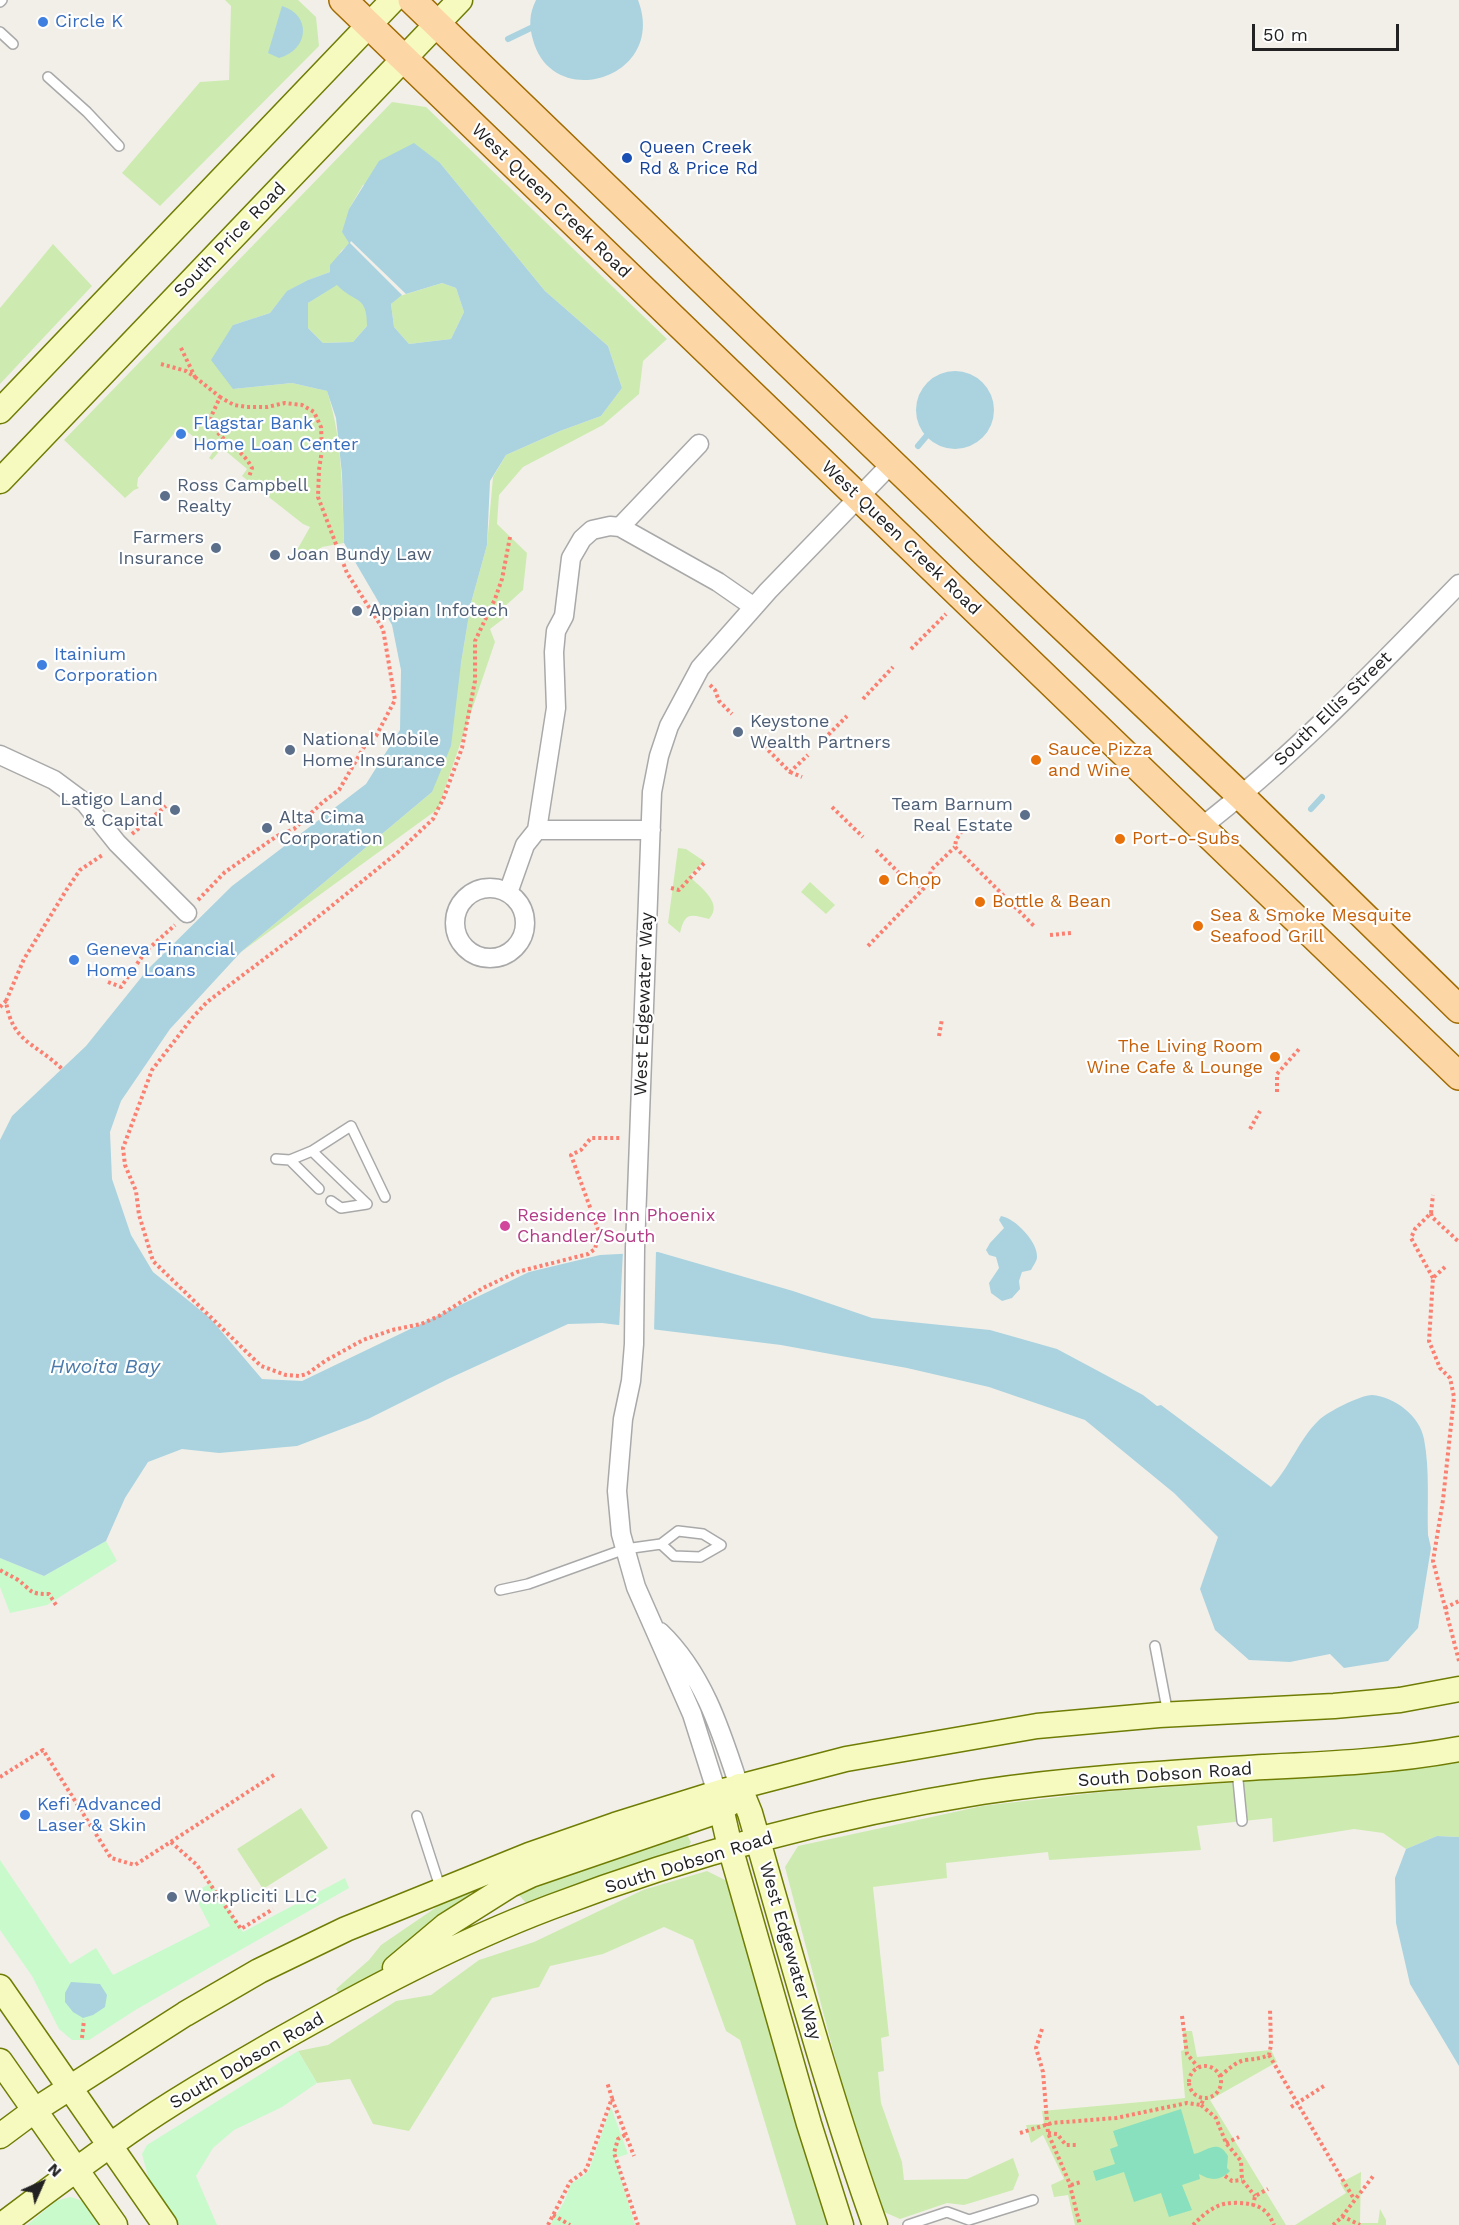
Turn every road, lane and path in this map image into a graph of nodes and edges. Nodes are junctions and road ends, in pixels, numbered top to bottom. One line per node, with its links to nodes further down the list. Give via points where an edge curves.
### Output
1 (343, 0): 5 (main road, West Queen Creek Road)
2 (393, 0): 5 (main road)
3 (412, 0): 6 (main road)
4 (460, 0): 6 (main road, South Price Road)
5 (369, 24): 9 (main road, West Queen Creek Road); 16 (main road)
6 (437, 24): 9 (main road, South Price Road); 18 (main road)
7 (0, 32): 8 (lane)
8 (13, 44)
9 (404, 59): 20 (main road, South Price Road); 21 (main road, West Queen Creek Road)
10 (48, 77): 11 (lane)
11 (119, 146)
12 (180, 346): 14 (path)
13 (161, 364): 14 (path)
14 (195, 377): 15 (path)
15 (220, 397): 19 (path, via 210,419 213,429 247,457 252,468); 56 (path, via 234,405 267,408 285,403 302,405 314,412 321,428 318,497 347,573 383,629 395,700 339,790 294,829 277,836 225,872)
16 (0, 411)
17 (699, 444): 22 (street)
18 (892, 463): 21 (street, West Edgewater Way); 39 (main road)
19 (249, 477)
20 (0, 481)
21 (858, 498): 25 (street, West Edgewater Way); 42 (main road, West Queen Creek Road)
22 (620, 526): 25 (street); 43 (street, via 592,531 571,558 564,616 556,631 556,708)
23 (510, 537): 60 (path, via 502,579 475,641 475,681 462,748 433,819)
24 (1459, 584): 39 (street, South Ellis Street)
25 (754, 607): 44 (street, West Edgewater Way, via 700,668 669,726 652,792)
26 (946, 614): 27 (path)
27 (911, 649)
28 (893, 667): 30 (path)
29 (710, 685): 31 (path)
30 (863, 699)
31 (732, 714)
32 (847, 716): 33 (path)
33 (824, 739)
34 (764, 746): 37 (path)
35 (0, 755): 47 (street, via 54,780 85,803)
36 (808, 755): 37 (path)
37 (790, 772): 38 (path)
38 (802, 777)
39 (1241, 796): 42 (street, South Ellis Street); 65 (main road)
40 (166, 806): 47 (path)
41 (832, 807): 46 (path)
42 (1200, 828): 70 (main road, West Queen Creek Road)
43 (537, 830): 44 (street); 55 (street, via 525,845)
44 (651, 830): 86 (street, West Edgewater Way, via 634,1344 622,1419 617,1491)
45 (962, 831): 48 (path)
46 (863, 837)
47 (118, 845): 56 (street); 63 (path, via 80,870 24,959)
48 (955, 847): 54 (path, via 931,870); 57 (path)
49 (876, 850): 51 (path)
50 (705, 862): 53 (path, via 679,890)
51 (899, 873)
52 (908, 882): 54 (path, via 912,880)
53 (671, 888)
54 (923, 889): 61 (path)
55 (507, 892)
56 (187, 913): 62 (path, via 146,951 121,987)
57 (1035, 927)
58 (1071, 933): 59 (path)
59 (1050, 935)
60 (292, 938)
61 (868, 946)
62 (108, 982)
63 (6, 1001): 64 (path); 69 (path, via 8,1018 22,1039)
64 (0, 1007)
65 (1459, 1009)
66 (942, 1019): 67 (path)
67 (939, 1036)
68 (1300, 1048): 71 (path, via 1277,1074)
69 (62, 1069)
70 (1459, 1077)
71 (1278, 1092)
72 (1260, 1111): 73 (path)
73 (1250, 1129)
74 (312, 1151): 76 (lane); 79 (lane, via 351,1126); 80 (lane, via 367,1204 341,1208)
75 (276, 1159): 76 (lane)
76 (290, 1160): 77 (lane)
77 (319, 1189)
78 (1433, 1195): 81 (path)
79 (385, 1197)
80 (331, 1201)
81 (1431, 1213): 82 (path); 84 (path, via 1411,1238)
82 (1459, 1242)
83 (1446, 1267): 84 (path)
84 (1433, 1278): 91 (path, via 1429,1341 1440,1368 1450,1378 1454,1397 1433,1561)
85 (661, 1544): 85 (lane, via 674,1556 700,1557 721,1545 703,1534 678,1531); 86 (lane)
86 (625, 1549): 88 (lane, via 528,1584); 100 (street, West Edgewater Way, via 652,1625 671,1643 703,1690 718,1724)
87 (0, 1570): 90 (path, via 33,1594 49,1594)
88 (500, 1590)
89 (1459, 1601): 91 (path)
90 (56, 1605)
91 (1445, 1608): 93 (path)
92 (1155, 1646): 95 (lane)
93 (1459, 1661)
94 (1459, 1689): 95 (main road, via 1334,1706)
95 (1168, 1714): 100 (main road, via 1037,1726 913,1746 846,1759)
96 (1459, 1749): 97 (main road, South Dobson Road)
97 (1237, 1769): 102 (lane); 103 (main road, South Dobson Road, via 1139,1774 983,1792 886,1810)
98 (274, 1775): 104 (path)
99 (0, 1777): 104 (path, via 43,1750 111,1858 135,1865)
100 (726, 1796): 103 (main road, West Edgewater Way); 105 (main road, West Edgewater Way); 106 (main road, via 582,1836); 109 (main road, via 510,1885 445,1926)
101 (417, 1816): 106 (lane)
102 (1242, 1821)
103 (758, 1841): 105 (main road, South Dobson Road); 159 (main road, West Edgewater Way, via 803,2002)
104 (171, 1842): 107 (path, via 197,1865 241,1929)
105 (730, 1847): 109 (main road, South Dobson Road, via 550,1908 470,1942); 158 (main road, West Edgewater Way)
106 (441, 1890): 121 (main road, via 259,1971)
107 (273, 1909)
108 (0, 1987): 121 (main road)
109 (353, 2000): 135 (main road, South Dobson Road, via 222,2073)
110 (1270, 2009): 115 (path)
111 (1182, 2016): 117 (path, via 1187,2054)
112 (84, 2020): 114 (path)
113 (1041, 2028): 128 (path, via 1036,2048 1043,2072)
114 (82, 2038)
115 (1269, 2055): 118 (path, via 1235,2064); 124 (path)
116 (0, 2061): 127 (main road)
117 (1198, 2067): 118 (path, via 1213,2067); 123 (path, via 1190,2074 1189,2085 1194,2094)
118 (1220, 2076): 123 (path, via 1218,2091)
119 (607, 2082): 122 (path)
120 (1324, 2086): 124 (path)
121 (70, 2087): 127 (main road); 135 (main road)
122 (612, 2098): 132 (path); 149 (path, via 585,2171 570,2182)
123 (1204, 2098): 125 (path)
124 (1296, 2102): 126 (path); 146 (path)
125 (1201, 2105): 128 (path, via 1187,2103 1116,2118); 134 (path, via 1216,2118)
126 (1291, 2107)
127 (35, 2110): 131 (main road); 138 (main road)
128 (1047, 2125): 129 (path); 130 (path)
129 (1020, 2133)
130 (1048, 2133): 136 (path, via 1058,2134 1066,2145); 143 (path)
131 (0, 2136)
132 (625, 2136): 137 (path); 157 (path, via 618,2139 614,2153)
133 (1239, 2137): 134 (path)
134 (1226, 2143): 141 (path, via 1241,2161)
135 (110, 2145): 138 (main road, South Dobson Road); 154 (main road)
136 (1076, 2145)
137 (634, 2156)
138 (76, 2169): 152 (main road, South Dobson Road); 153 (main road)
139 (1374, 2175): 146 (path)
140 (1225, 2176): 141 (path, via 1232,2181)
141 (1242, 2180): 145 (path)
142 (1081, 2182): 143 (path)
143 (1070, 2185): 161 (path)
144 (1268, 2189): 145 (path)
145 (1255, 2196): 148 (path)
146 (1354, 2199): 150 (path)
147 (1033, 2200): 151 (lane)
148 (1253, 2206): 162 (path, via 1217,2205); 163 (path, via 1269,2215)
149 (553, 2215): 155 (path); 156 (path)
150 (1342, 2216): 164 (path); 165 (path)
151 (968, 2223): 160 (lane, via 947,2212)
152 (2, 2225)
153 (115, 2225)
154 (165, 2225)
155 (548, 2225)
156 (570, 2225)
157 (638, 2225)
158 (841, 2225)
159 (875, 2225)
160 (909, 2225)
161 (1080, 2225)
162 (1193, 2225)
163 (1274, 2225)
164 (1333, 2225)
165 (1360, 2225)

